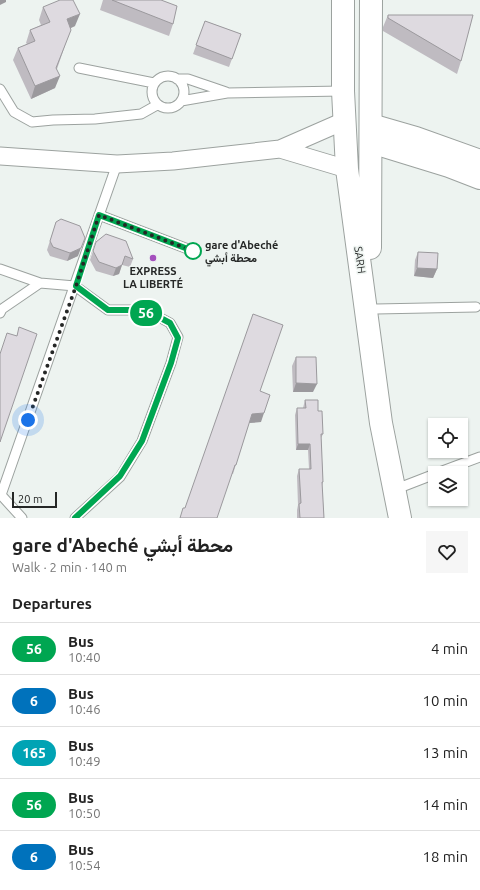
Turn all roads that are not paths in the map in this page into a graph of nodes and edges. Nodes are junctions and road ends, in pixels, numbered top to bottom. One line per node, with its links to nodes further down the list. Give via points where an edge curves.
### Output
1 (343, 0): 7 (main road, SARH)
2 (371, 0): 12 (main road, SARH)
3 (79, 68): 5 (lane)
4 (177, 79): 5 (lane, via 165,76); 8 (lane, via 188,79); 9 (lane, via 184,89)
5 (154, 83): 10 (lane, via 152,95)
6 (0, 89): 10 (lane, via 14,112 32,122 141,114)
7 (343, 91): 8 (lane); 11 (main road, SARH)
8 (227, 93): 9 (lane)
9 (181, 101): 10 (lane, via 171,108)
10 (156, 105)
11 (344, 121): 13 (street); 17 (main road, SARH)
12 (371, 133): 15 (main road, via 416,138); 18 (main road); 25 (main road, SARH, via 369,236)
13 (280, 149): 16 (street, via 173,161); 17 (street)
14 (0, 156): 16 (street)
15 (480, 161)
16 (118, 164): 19 (lane)
17 (347, 169): 31 (main road, SARH, via 381,423)
18 (480, 178)
19 (99, 215): 20 (lane); 23 (lane)
20 (193, 251)
21 (0, 269): 22 (lane)
22 (40, 283): 23 (lane); 26 (lane)
23 (76, 286): 32 (lane, via 1,495); 33 (lane, via 108,310 135,310 155,315 170,323 178,338 142,441 120,476)
24 (476, 307): 25 (lane)
25 (376, 309): 30 (main road, SARH, via 388,414)
26 (0, 313)
27 (480, 457): 28 (lane)
28 (455, 466)
29 (428, 476): 30 (lane)
30 (404, 486): 31 (main road, SARH)
31 (400, 516)
32 (22, 518)
33 (75, 518)

